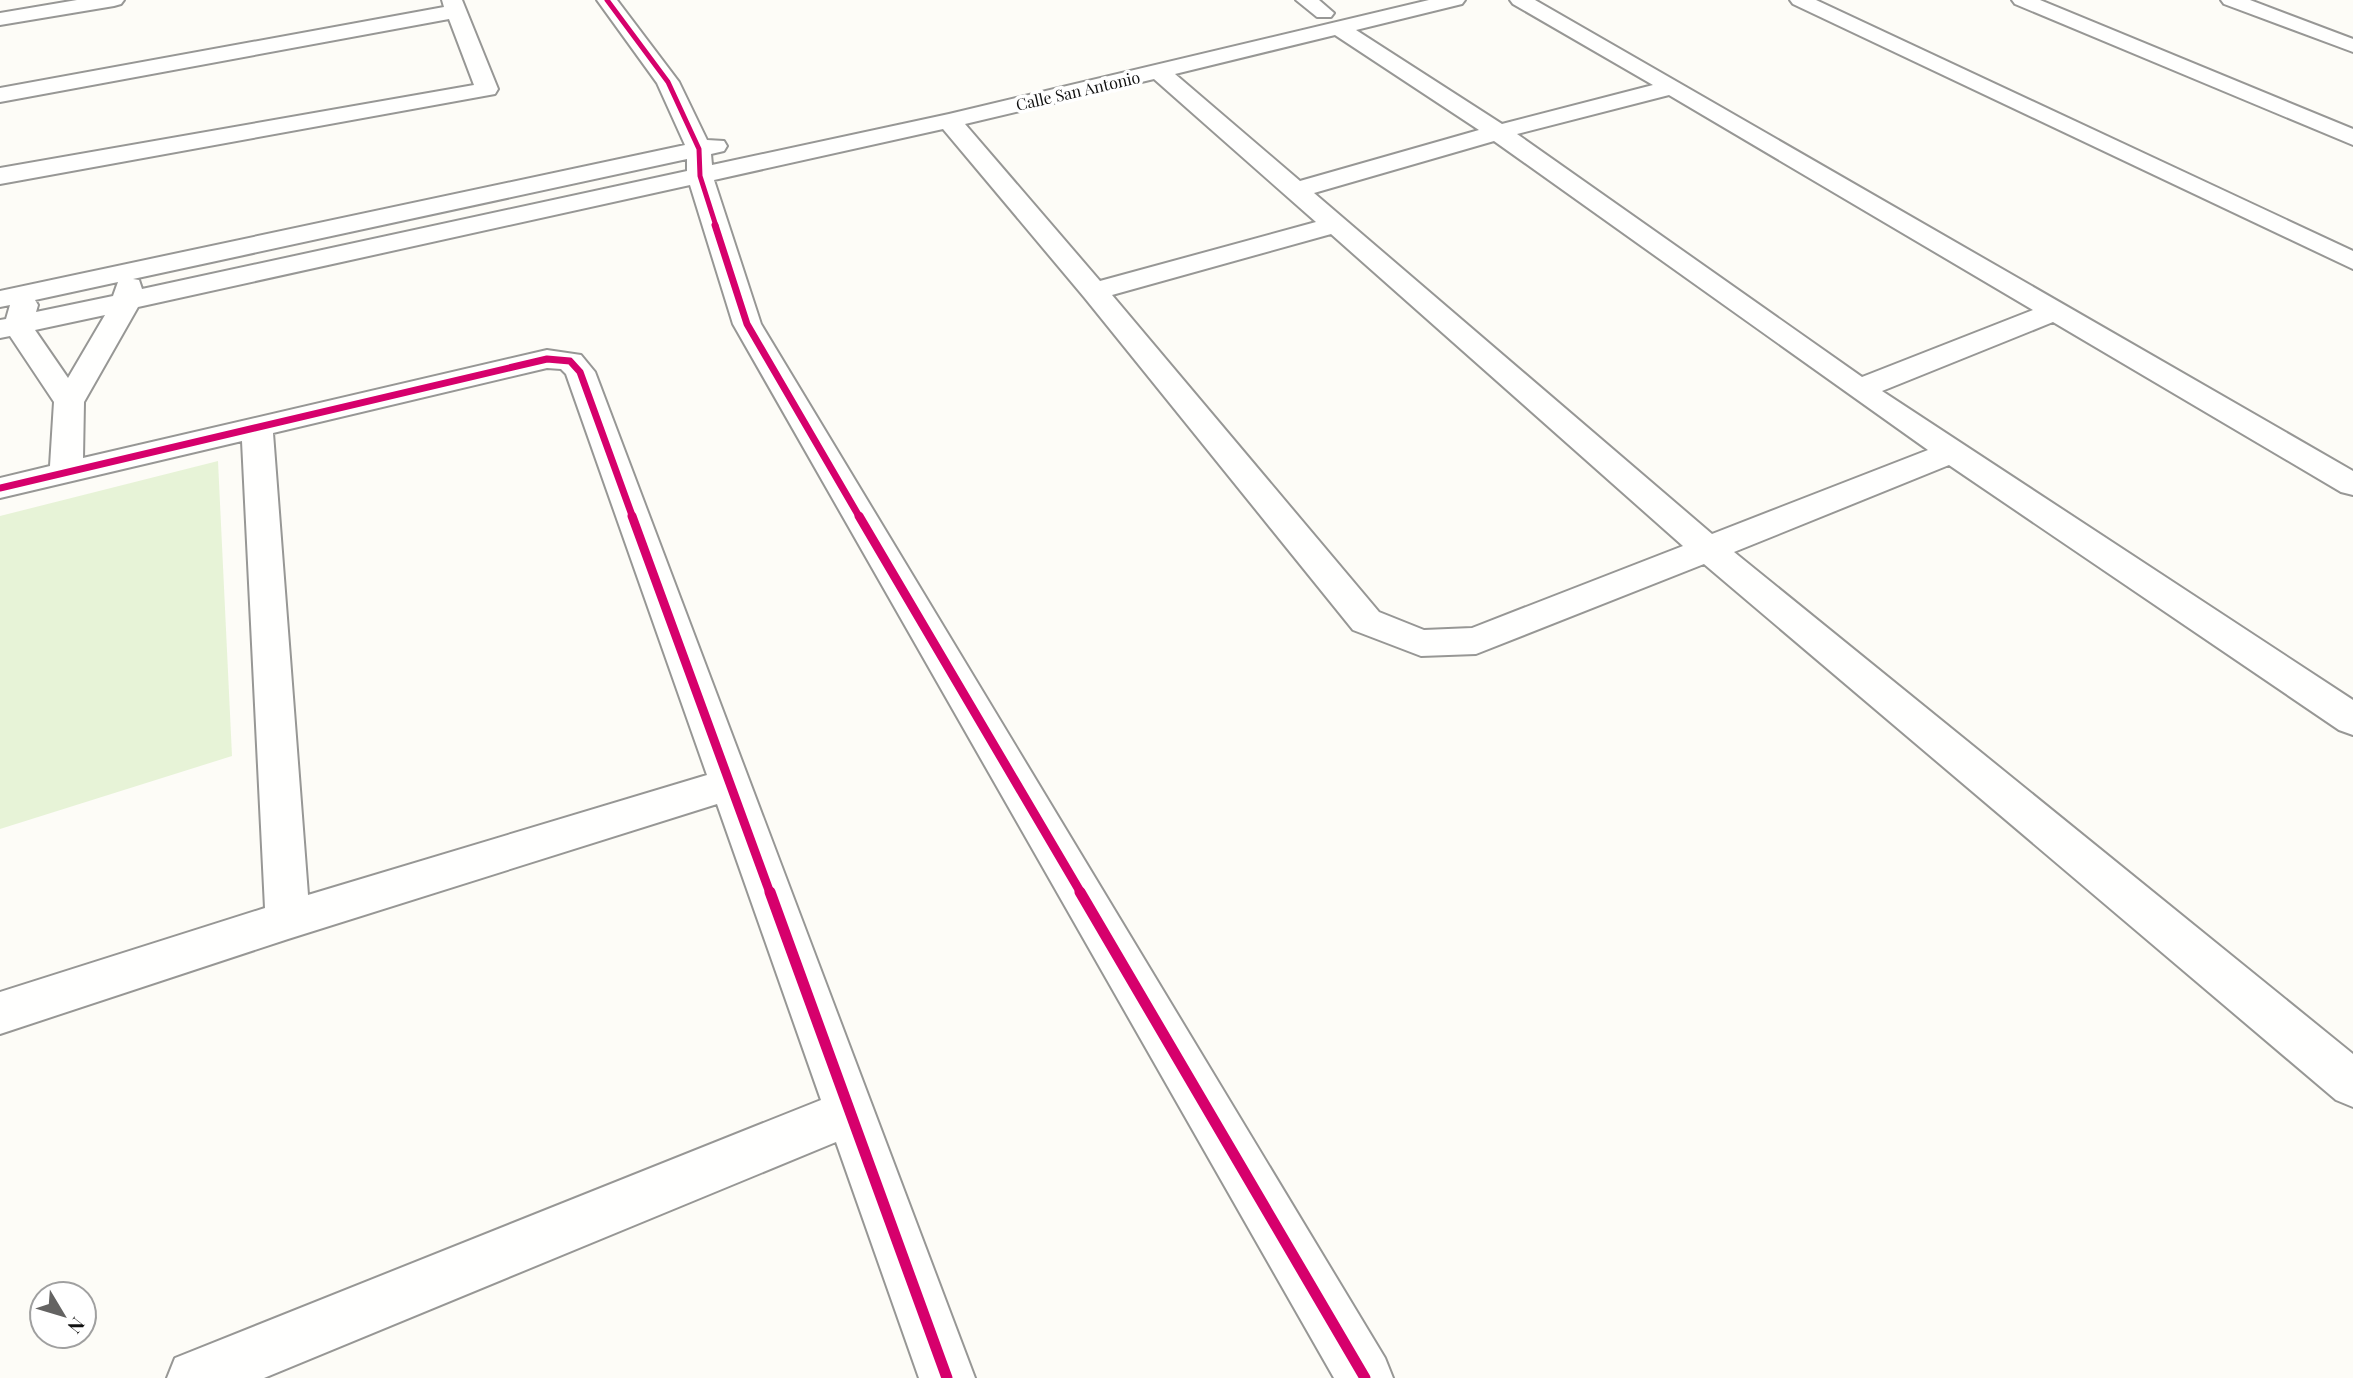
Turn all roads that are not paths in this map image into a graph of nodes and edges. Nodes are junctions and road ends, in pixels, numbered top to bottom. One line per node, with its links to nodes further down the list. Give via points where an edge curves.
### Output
1 (114, 0): 11 (street)
2 (607, 0): 21 (street, via 668,82)
3 (1373, 0): 10 (street, Calle San Antonio)
4 (1455, 0): 10 (street, Calle San Antonio)
5 (1520, 0): 15 (street)
6 (1800, 0): 26 (street)
7 (2022, 0): 19 (street)
8 (2231, 0): 12 (street)
9 (454, 6): 16 (street); 22 (street, via 487,89)
10 (1323, 14): 13 (street, Calle San Antonio); 14 (street, Calle San Antonio); 18 (street)
11 (0, 19)
12 (2353, 46)
13 (1134, 54)
14 (1160, 72): 17 (street, Calle San Antonio); 23 (street)
15 (1673, 87): 18 (street); 32 (street)
16 (0, 95)
17 (949, 121): 21 (street, Calle San Antonio); 29 (street)
18 (1498, 132): 23 (street); 34 (street)
19 (2353, 138)
20 (740, 140): 21 (street)
21 (699, 163): 28 (street); 31 (street); 50 (street, via 747,324)
22 (0, 176)
23 (1296, 190): 24 (street)
24 (1335, 225): 29 (street); 41 (street)
25 (2353, 240): 26 (street)
26 (2328, 249): 27 (street)
27 (2353, 261)
28 (131, 272): 30 (street); 31 (street)
29 (1094, 291): 41 (street, via 1366,621 1421,643 1476,641)
30 (13, 296): 33 (street)
31 (126, 303): 33 (street); 35 (street)
32 (2053, 312): 34 (street); 39 (street)
33 (9, 328): 35 (street)
34 (1859, 389): 37 (street)
35 (69, 402): 38 (street)
36 (257, 428): 38 (street); 43 (street, via 547,359 570,361 580,372); 44 (street)
37 (1952, 452): 41 (street); 42 (street)
38 (66, 471): 40 (street)
39 (2353, 485)
40 (0, 488)
41 (1708, 549): 46 (street)
42 (2353, 720)
43 (730, 784): 44 (street); 47 (street)
44 (288, 920): 45 (street)
45 (0, 1013)
46 (2353, 1084)
47 (850, 1112): 48 (street); 49 (street)
48 (195, 1378)
49 (947, 1378)
50 (1365, 1378)

